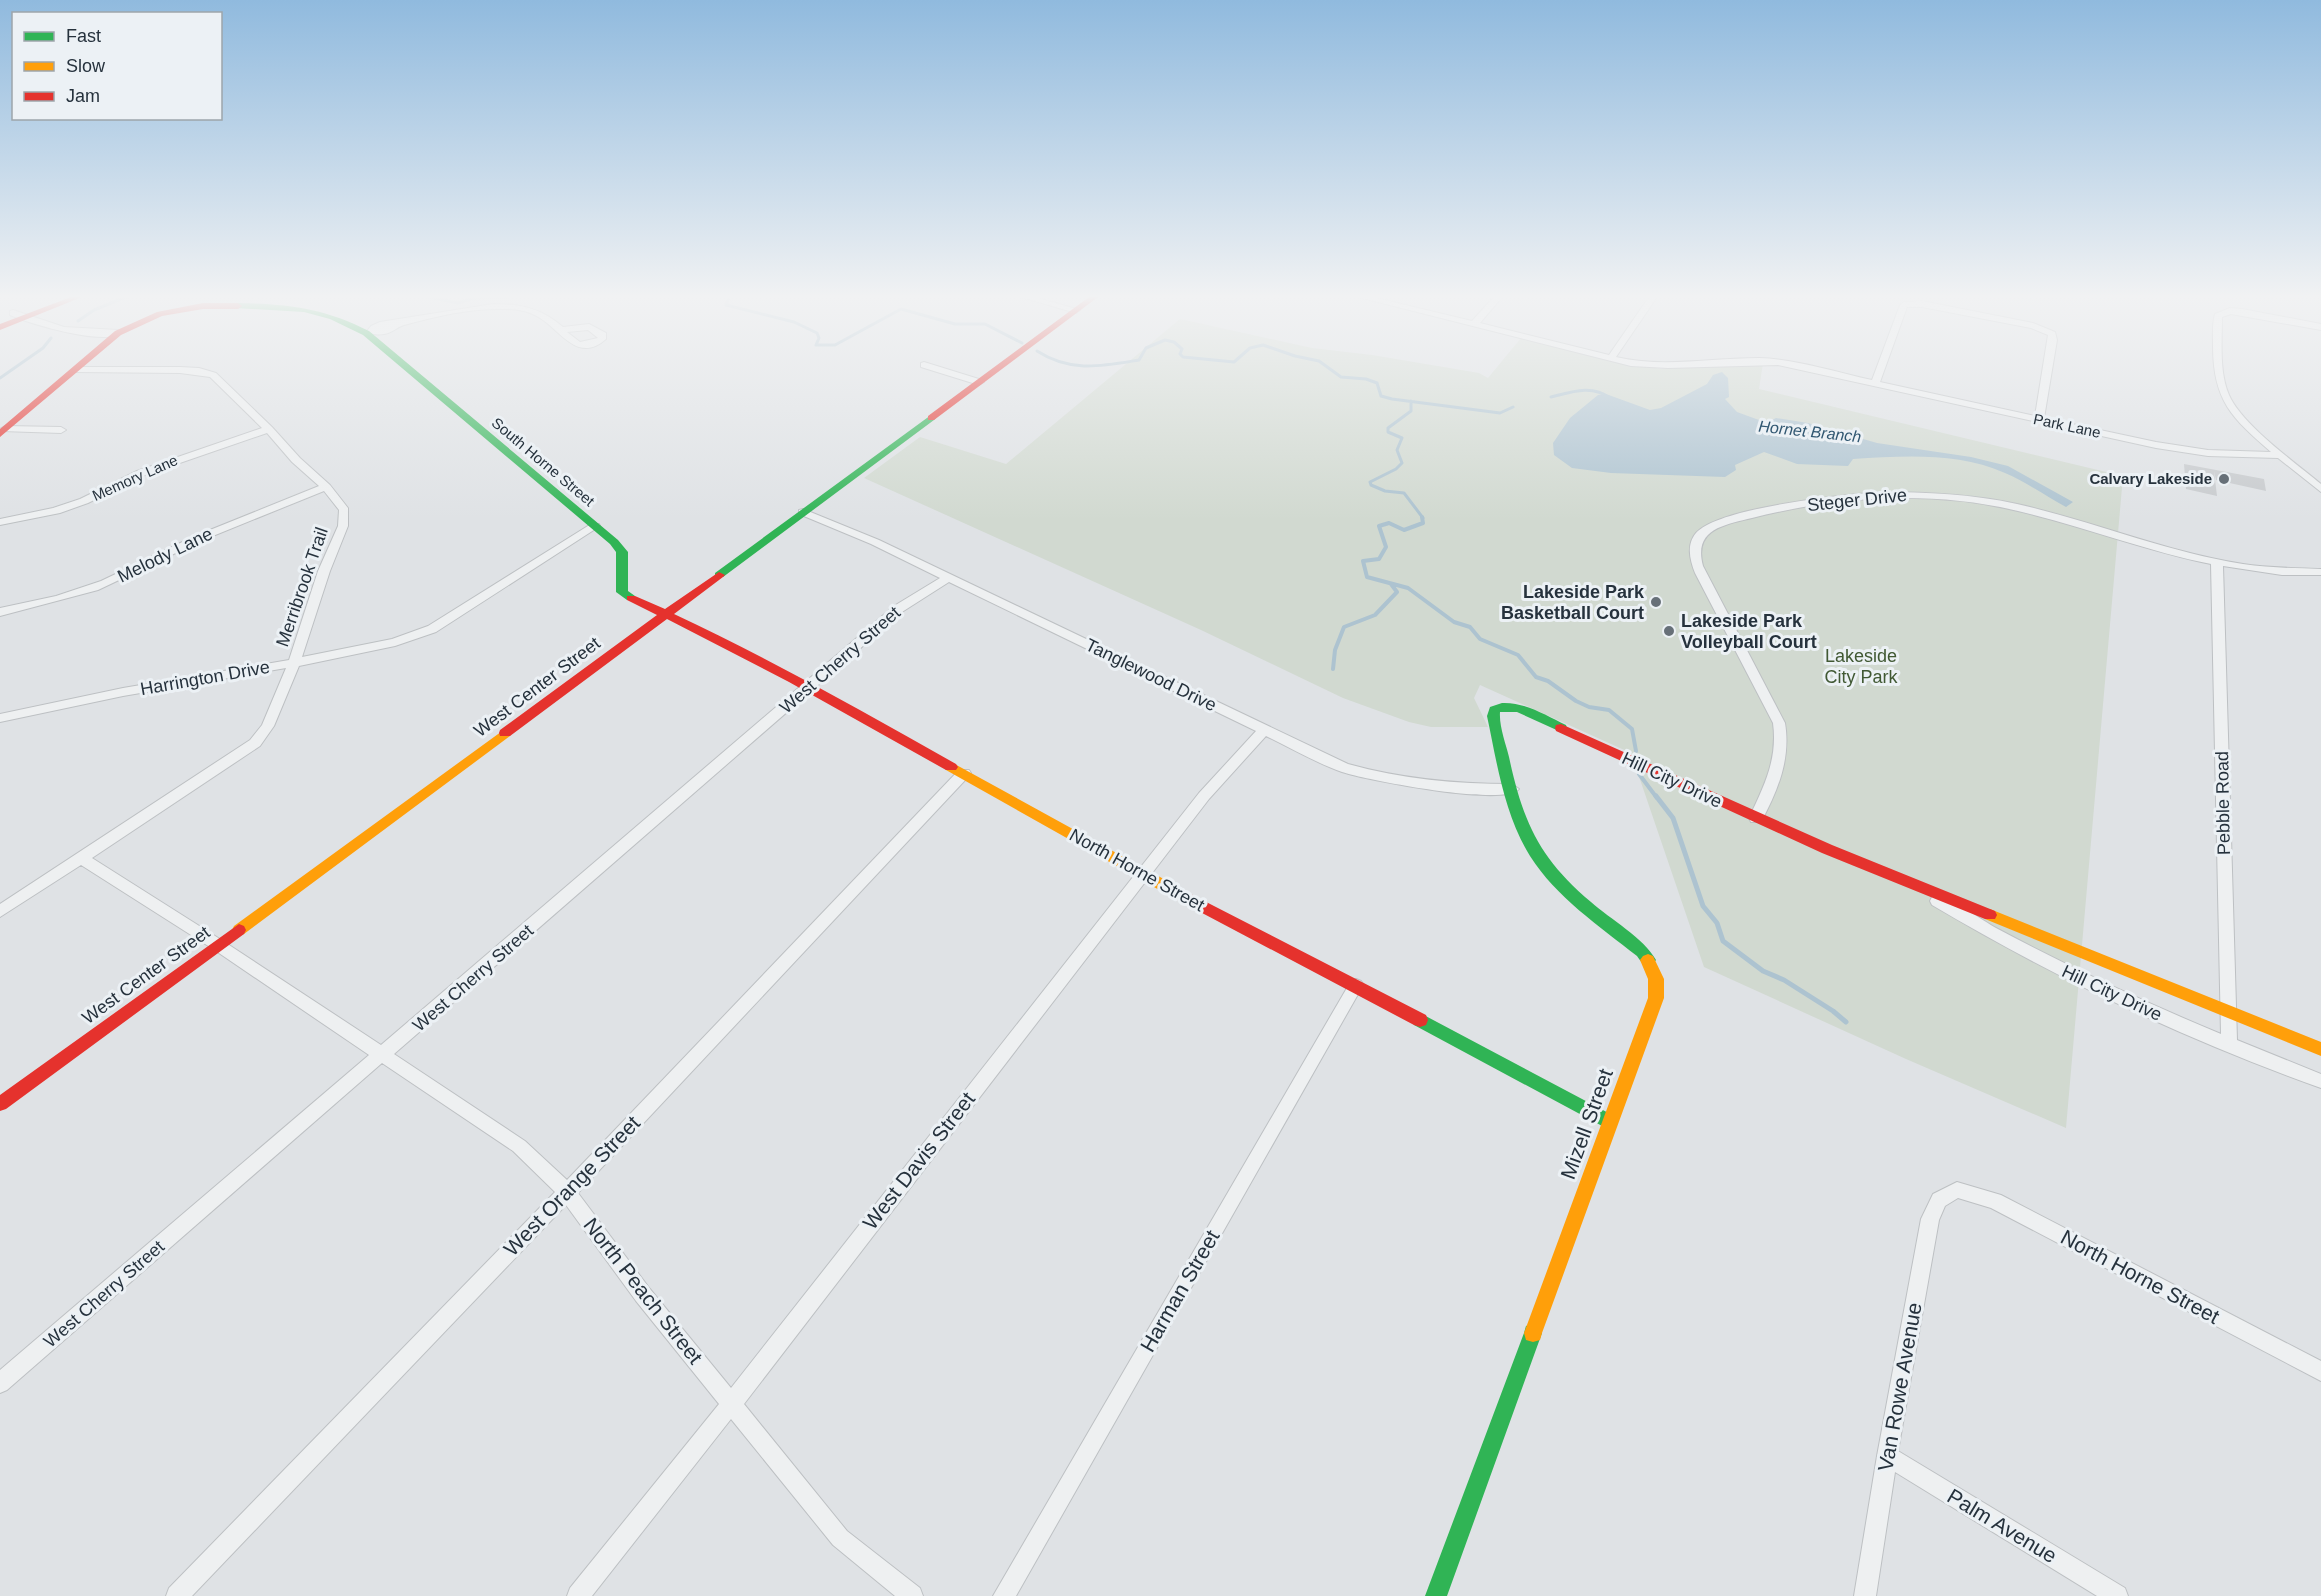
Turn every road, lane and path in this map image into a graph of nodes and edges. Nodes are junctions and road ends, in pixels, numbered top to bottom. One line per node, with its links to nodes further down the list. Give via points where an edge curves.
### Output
1 (74, 371): 15 (street)
2 (201, 371): 13 (street, Merribrook Trail, via 222,382)
3 (415, 371): 21 (street, South Horne Street)
4 (943, 371): 10 (street)
5 (993, 371): 10 (street, West Center Street)
6 (1822, 371): 11 (street, Park Lane)
7 (1879, 371): 11 (street)
8 (2048, 371): 12 (street)
9 (2220, 371): 16 (street, via 2225,398)
10 (979, 382): 19 (street, West Center Street)
11 (1875, 383): 12 (street, Park Lane)
12 (2039, 421): 16 (street, Park Lane, via 2208,453)
13 (269, 429): 17 (street, Merribrook Trail); 20 (street, Memory Lane, via 141,473 56,511)
14 (61, 430): 15 (street)
15 (3, 432)
16 (2282, 455): 18 (street)
17 (326, 487): 25 (street, Melody Lane, via 206,535 95,588); 27 (street, Merribrook Trail, via 344,510 343,526)
18 (2321, 489)
19 (803, 512): 24 (street, Tanglewood Drive); 26 (street, West Center Street)
20 (0, 522)
21 (595, 526): 26 (street, South Horne Street, via 622,552 622,592); 27 (street, Harrington Drive, via 432,629 395,642)
22 (2217, 562): 23 (street, Steger Drive, via 2279,572); 34 (street, Steger Drive, via 2017,507 1927,495 1848,497 1719,523 1700,535 1694,551 1779,723 1783,742 1779,766); 41 (street, Pebble Road)
23 (2321, 572)
24 (949, 577): 28 (street, West Cherry Street, via 898,609); 31 (street, Tanglewood Drive)
25 (0, 612)
26 (666, 614): 28 (street, North Horne Street); 39 (street, West Center Street)
27 (294, 663): 30 (street, Harrington Drive); 35 (street, Merribrook Trail, via 268,726 255,743)
28 (810, 686): 32 (street, North Horne Street); 44 (street, West Cherry Street)
29 (1499, 706): 33 (street, Mizell Street, via 1493,716); 34 (street, Hill City Drive, via 1520,709)
30 (0, 718)
31 (1264, 730): 33 (street, Tanglewood Drive, via 1344,768 1378,778 1438,788); 36 (street, West Davis Street, via 1204,796)
32 (964, 773): 36 (street, North Horne Street); 49 (street, West Orange Street)
33 (1512, 789): 47 (street, Mizell Street, via 1525,832 1546,867 1642,952 1658,982 1656,998)
34 (1756, 818): 37 (street, Hill City Drive)
35 (81, 858): 38 (street, Merribrook Trail); 39 (street, North Peach Street)
36 (1142, 875): 40 (street, North Horne Street); 52 (street, West Davis Street)
37 (1912, 886): 41 (street, Hill City Drive, via 2038,933); 42 (street, Hill City Drive, via 2076,978)
38 (0, 911)
39 (218, 945): 44 (street, North Peach Street); 46 (street, West Center Street)
40 (1356, 985): 47 (street, North Horne Street); 57 (street, Harman Street)
41 (2228, 1014): 42 (street, Pebble Road); 43 (street, Hill City Drive)
42 (2229, 1045): 45 (street, Hill City Drive)
43 (2321, 1048)
44 (382, 1056): 49 (street, North Peach Street, via 519,1146); 51 (street, West Cherry Street)
45 (2321, 1081)
46 (0, 1104)
47 (1610, 1122): 58 (street, Mizell Street)
48 (1956, 1190): 50 (street, North Horne Street, via 1995,1201); 53 (street, Van Rowe Avenue, via 1939,1200 1930,1219)
49 (567, 1192): 52 (street, North Peach Street); 54 (street, West Orange Street)
50 (2321, 1371)
51 (0, 1383)
52 (731, 1404): 55 (street, West Davis Street); 56 (street, North Peach Street, via 840,1538)
53 (1887, 1456): 59 (street, Van Rowe Avenue); 60 (street, Palm Avenue)
54 (177, 1596)
55 (578, 1596)
56 (912, 1596)
57 (1004, 1596)
58 (1436, 1596)
59 (1865, 1596)
60 (2117, 1596)

